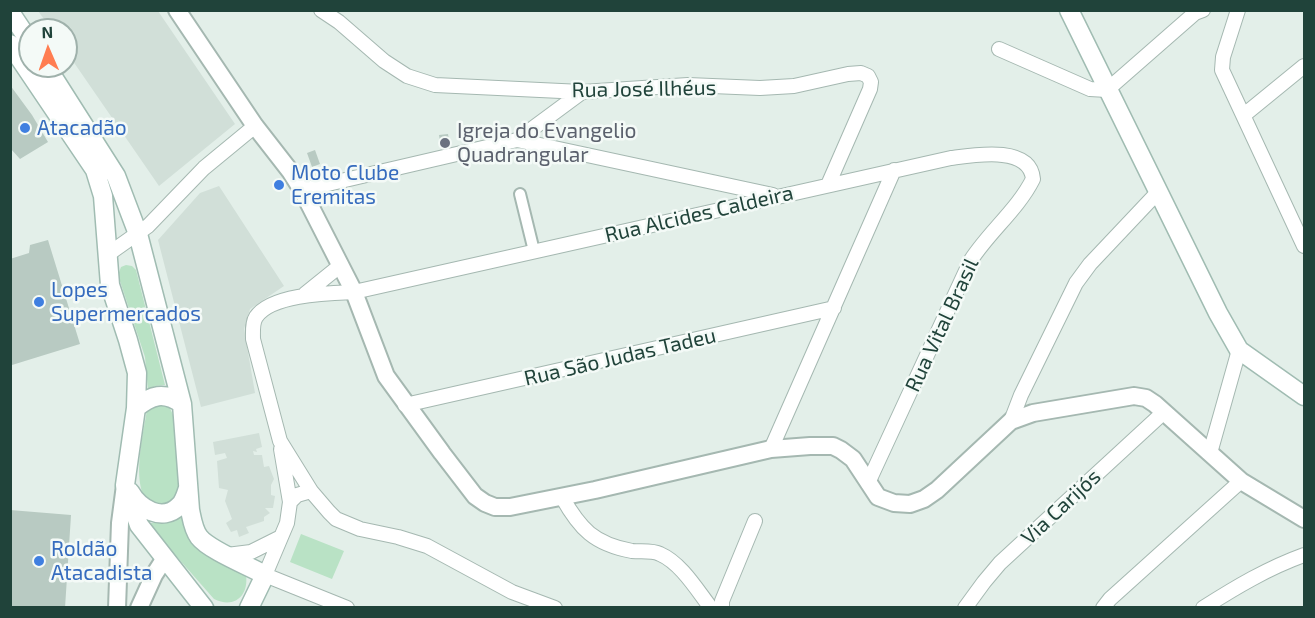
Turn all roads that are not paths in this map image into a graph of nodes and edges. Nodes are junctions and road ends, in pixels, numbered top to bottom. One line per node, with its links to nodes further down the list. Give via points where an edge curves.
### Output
1 (177, 10): 13 (street)
2 (321, 10): 11 (street, Rua José Ilhéus, via 384,61 435,85)
3 (1069, 10): 10 (main road)
4 (1238, 10): 12 (street, via 1222,57 1222,70)
5 (1197, 11): 10 (street)
6 (10, 44): 27 (main road, via 95,170 103,196)
7 (999, 49): 10 (street, via 1090,89)
8 (1305, 66): 12 (street)
9 (54, 78): 24 (main road, via 112,168)
10 (1107, 90): 20 (main road)
11 (582, 92): 14 (street); 18 (street, Rua José Ilhéus, via 794,86 861,73 868,76 870,89)
12 (1244, 115): 25 (street)
13 (255, 126): 19 (street); 24 (street, via 204,168)
14 (517, 140): 17 (street); 19 (street)
15 (894, 170): 16 (street, Rua Alcides Caldeira, via 951,158 1004,155 1022,160); 18 (street, Rua Alcides Caldeira); 31 (street)
16 (1033, 179): 44 (street, Rua Vital Brasil, via 971,260)
17 (717, 183): 22 (street); 23 (street, via 725,191 723,206)
18 (828, 185): 22 (street, Rua Alcides Caldeira)
19 (302, 190): 28 (street)
20 (1158, 192): 32 (main road); 38 (street, via 1076,283)
21 (520, 194): 26 (street)
22 (778, 196): 23 (street, Rua Alcides Caldeira)
23 (718, 210): 26 (street, Rua Alcides Caldeira)
24 (138, 234): 27 (street); 34 (main road)
25 (1305, 246)
26 (534, 251): 29 (street, Rua Alcides Caldeira)
27 (107, 255): 36 (main road, via 110,285 137,373)
28 (341, 265): 29 (street); 30 (street)
29 (354, 292): 30 (street, Rua Alcides Caldeira); 35 (street, via 386,376)
30 (305, 294): 39 (street, via 261,311 252,328)
31 (834, 308): 35 (street, Rua São Judas Tadeu); 40 (street)
32 (1239, 350): 33 (main road); 41 (street)
33 (1305, 396)
34 (182, 404): 36 (main road, via 171,397 154,396); 42 (main road)
35 (405, 405): 47 (street, via 485,503 510,507)
36 (136, 408): 45 (main road)
37 (1164, 412): 38 (street, via 1146,398 1134,396 1033,412); 41 (street); 65 (street, Via Carijós, via 1000,563)
38 (1011, 421): 44 (street, via 924,499 910,504 894,503 878,496)
39 (280, 441): 46 (street); 48 (street)
40 (771, 449): 44 (street, via 833,446 853,459); 47 (street)
41 (1210, 453): 43 (street)
42 (189, 481): 49 (main road, via 178,508); 53 (main road, via 190,510 199,537)
43 (1241, 482): 50 (street); 66 (street)
44 (868, 483)
45 (125, 485): 49 (main road); 57 (street)
46 (311, 491): 48 (street, via 297,495); 62 (street, via 336,519 427,546 512,592)
47 (562, 497): 63 (street, via 574,519 596,539 612,546 659,553 682,572)
48 (291, 502): 52 (street)
49 (140, 516): 55 (main road)
50 (1305, 519)
51 (755, 521): 64 (street)
52 (281, 537): 53 (street, via 251,552); 56 (street)
53 (227, 555): 56 (main road)
54 (1305, 555): 67 (street, via 1244,582)
55 (165, 558): 58 (street); 59 (main road)
56 (265, 575): 60 (main road); 61 (street)
57 (117, 608)
58 (140, 608)
59 (204, 608)
60 (249, 608)
61 (347, 608)
62 (555, 608)
63 (711, 608)
64 (722, 608)
65 (965, 608)
66 (1102, 608)
67 (1203, 608)

